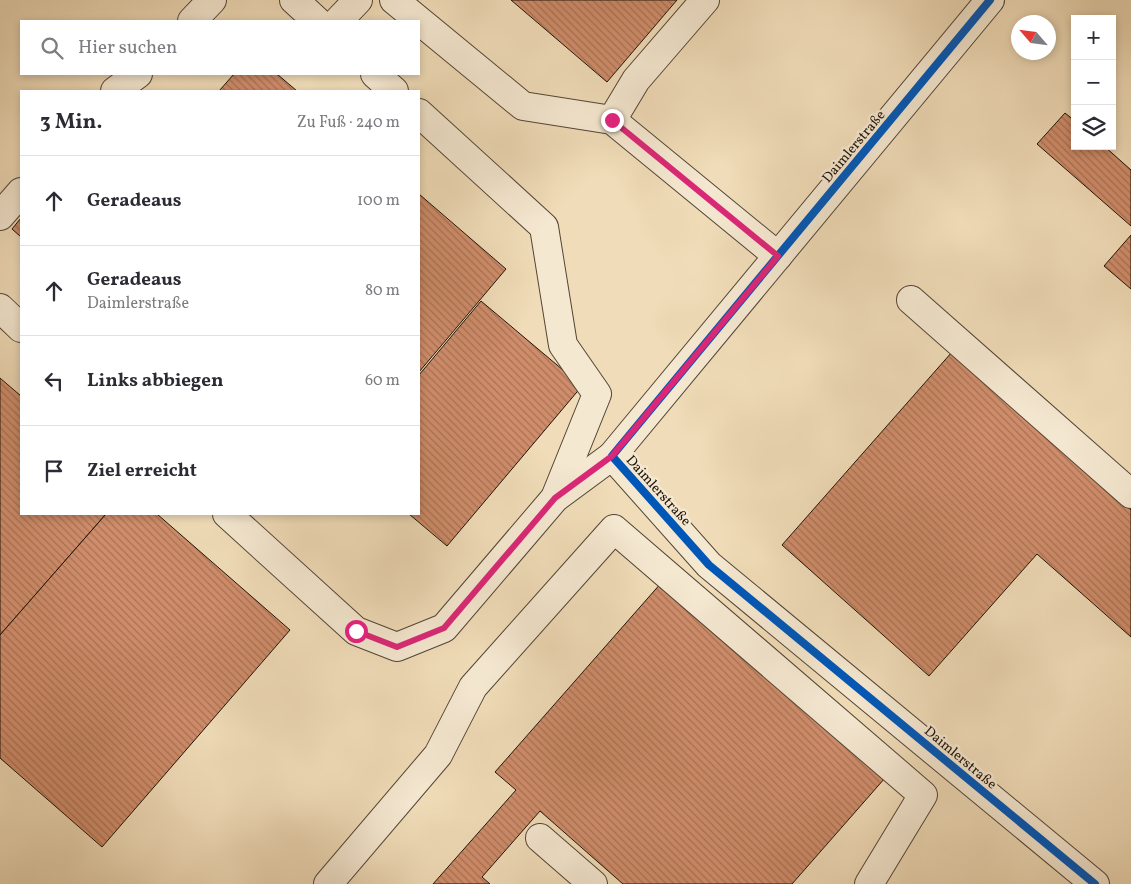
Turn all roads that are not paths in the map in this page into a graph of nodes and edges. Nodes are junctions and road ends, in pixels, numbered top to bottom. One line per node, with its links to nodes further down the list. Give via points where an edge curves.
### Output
1 (212, 0): 7 (street)
2 (294, 0): 8 (street)
3 (358, 0): 9 (street)
4 (394, 0): 10 (street)
5 (705, 0): 17 (street, via 636,80)
6 (990, 0): 20 (street, Daimlerstraße)
7 (193, 20)
8 (316, 20)
9 (339, 20)
10 (418, 20)
11 (420, 21): 17 (street, via 523,106)
12 (137, 75): 14 (street)
13 (376, 75): 15 (street)
14 (116, 90)
15 (393, 90)
16 (420, 114): 26 (street, via 544,227 563,345 597,394)
17 (612, 120): 20 (street)
18 (20, 193): 19 (street)
19 (0, 216)
20 (778, 256): 24 (street, Daimlerstraße)
21 (911, 300): 25 (street)
22 (0, 308): 23 (street)
23 (20, 327)
24 (612, 456): 26 (street); 32 (street, Daimlerstraße, via 709,565)
25 (1131, 494)
26 (555, 498): 27 (street, via 444,628 397,647 356,631)
27 (227, 515)
28 (540, 838): 30 (street)
29 (328, 884): 31 (street, via 438,755 473,686 614,529 923,795)
30 (593, 884)
31 (868, 884)
32 (1095, 884)

